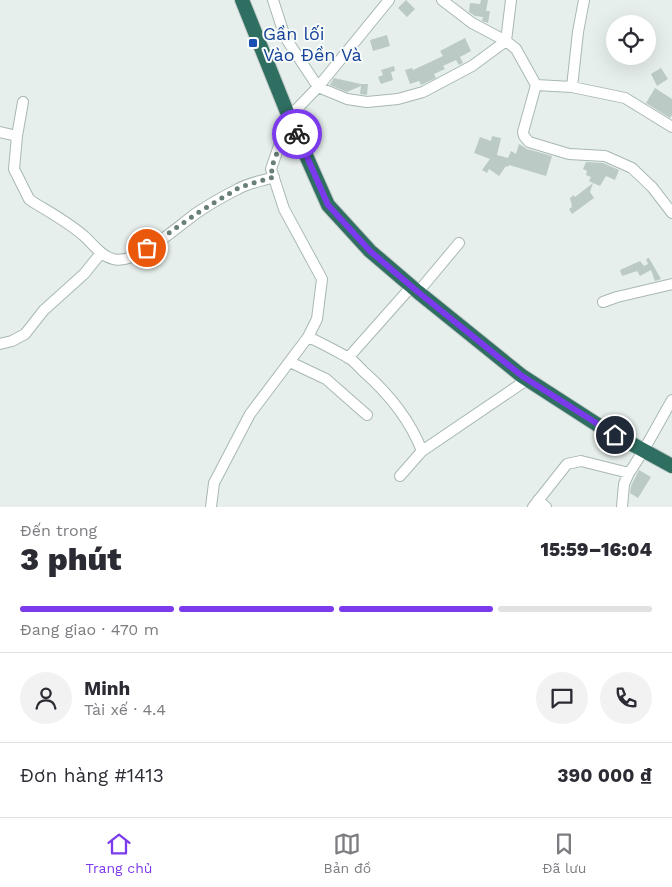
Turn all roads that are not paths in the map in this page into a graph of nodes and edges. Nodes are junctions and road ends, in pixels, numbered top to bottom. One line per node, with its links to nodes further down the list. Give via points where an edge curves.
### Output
1 (242, 0): 12 (highway)
2 (273, 0): 10 (street, via 289,44)
3 (389, 0): 10 (street)
4 (442, 0): 7 (street, via 472,23)
5 (510, 0): 7 (street)
6 (584, 0): 9 (street)
7 (506, 41): 8 (street, via 522,57); 10 (street, via 472,66 423,92 398,99 367,102 347,99)
8 (536, 85): 9 (street); 17 (street, via 524,132 529,142 569,154 604,156 632,168)
9 (572, 86): 13 (street, via 626,98)
10 (318, 87): 12 (street)
11 (24, 102): 15 (street)
12 (290, 117): 16 (street, via 271,169); 21 (highway, via 328,205 370,251)
13 (672, 127)
14 (0, 132): 15 (street)
15 (17, 136): 19 (street, via 14,169 29,199 84,236)
16 (274, 177): 19 (street, via 240,187 134,256 122,261); 23 (street, via 284,209 322,279 317,319)
17 (672, 213)
18 (459, 243): 21 (street)
19 (101, 253): 24 (street, via 84,274 44,310 25,334)
20 (672, 284): 22 (street)
21 (414, 290): 25 (street); 27 (highway)
22 (603, 302)
23 (308, 337): 25 (street); 26 (street)
24 (0, 344)
25 (348, 358): 31 (street, via 396,406)
26 (290, 362): 29 (street, via 326,379); 36 (street, via 250,414 214,483)
27 (528, 379): 30 (highway, via 601,427); 31 (street)
28 (672, 400): 30 (street)
29 (367, 415)
30 (644, 450): 32 (highway); 33 (street)
31 (422, 451): 34 (street)
32 (672, 466)
33 (628, 473): 35 (street, via 581,461 568,464); 37 (street)
34 (400, 476)
35 (539, 505)
36 (211, 507)
37 (622, 507)

